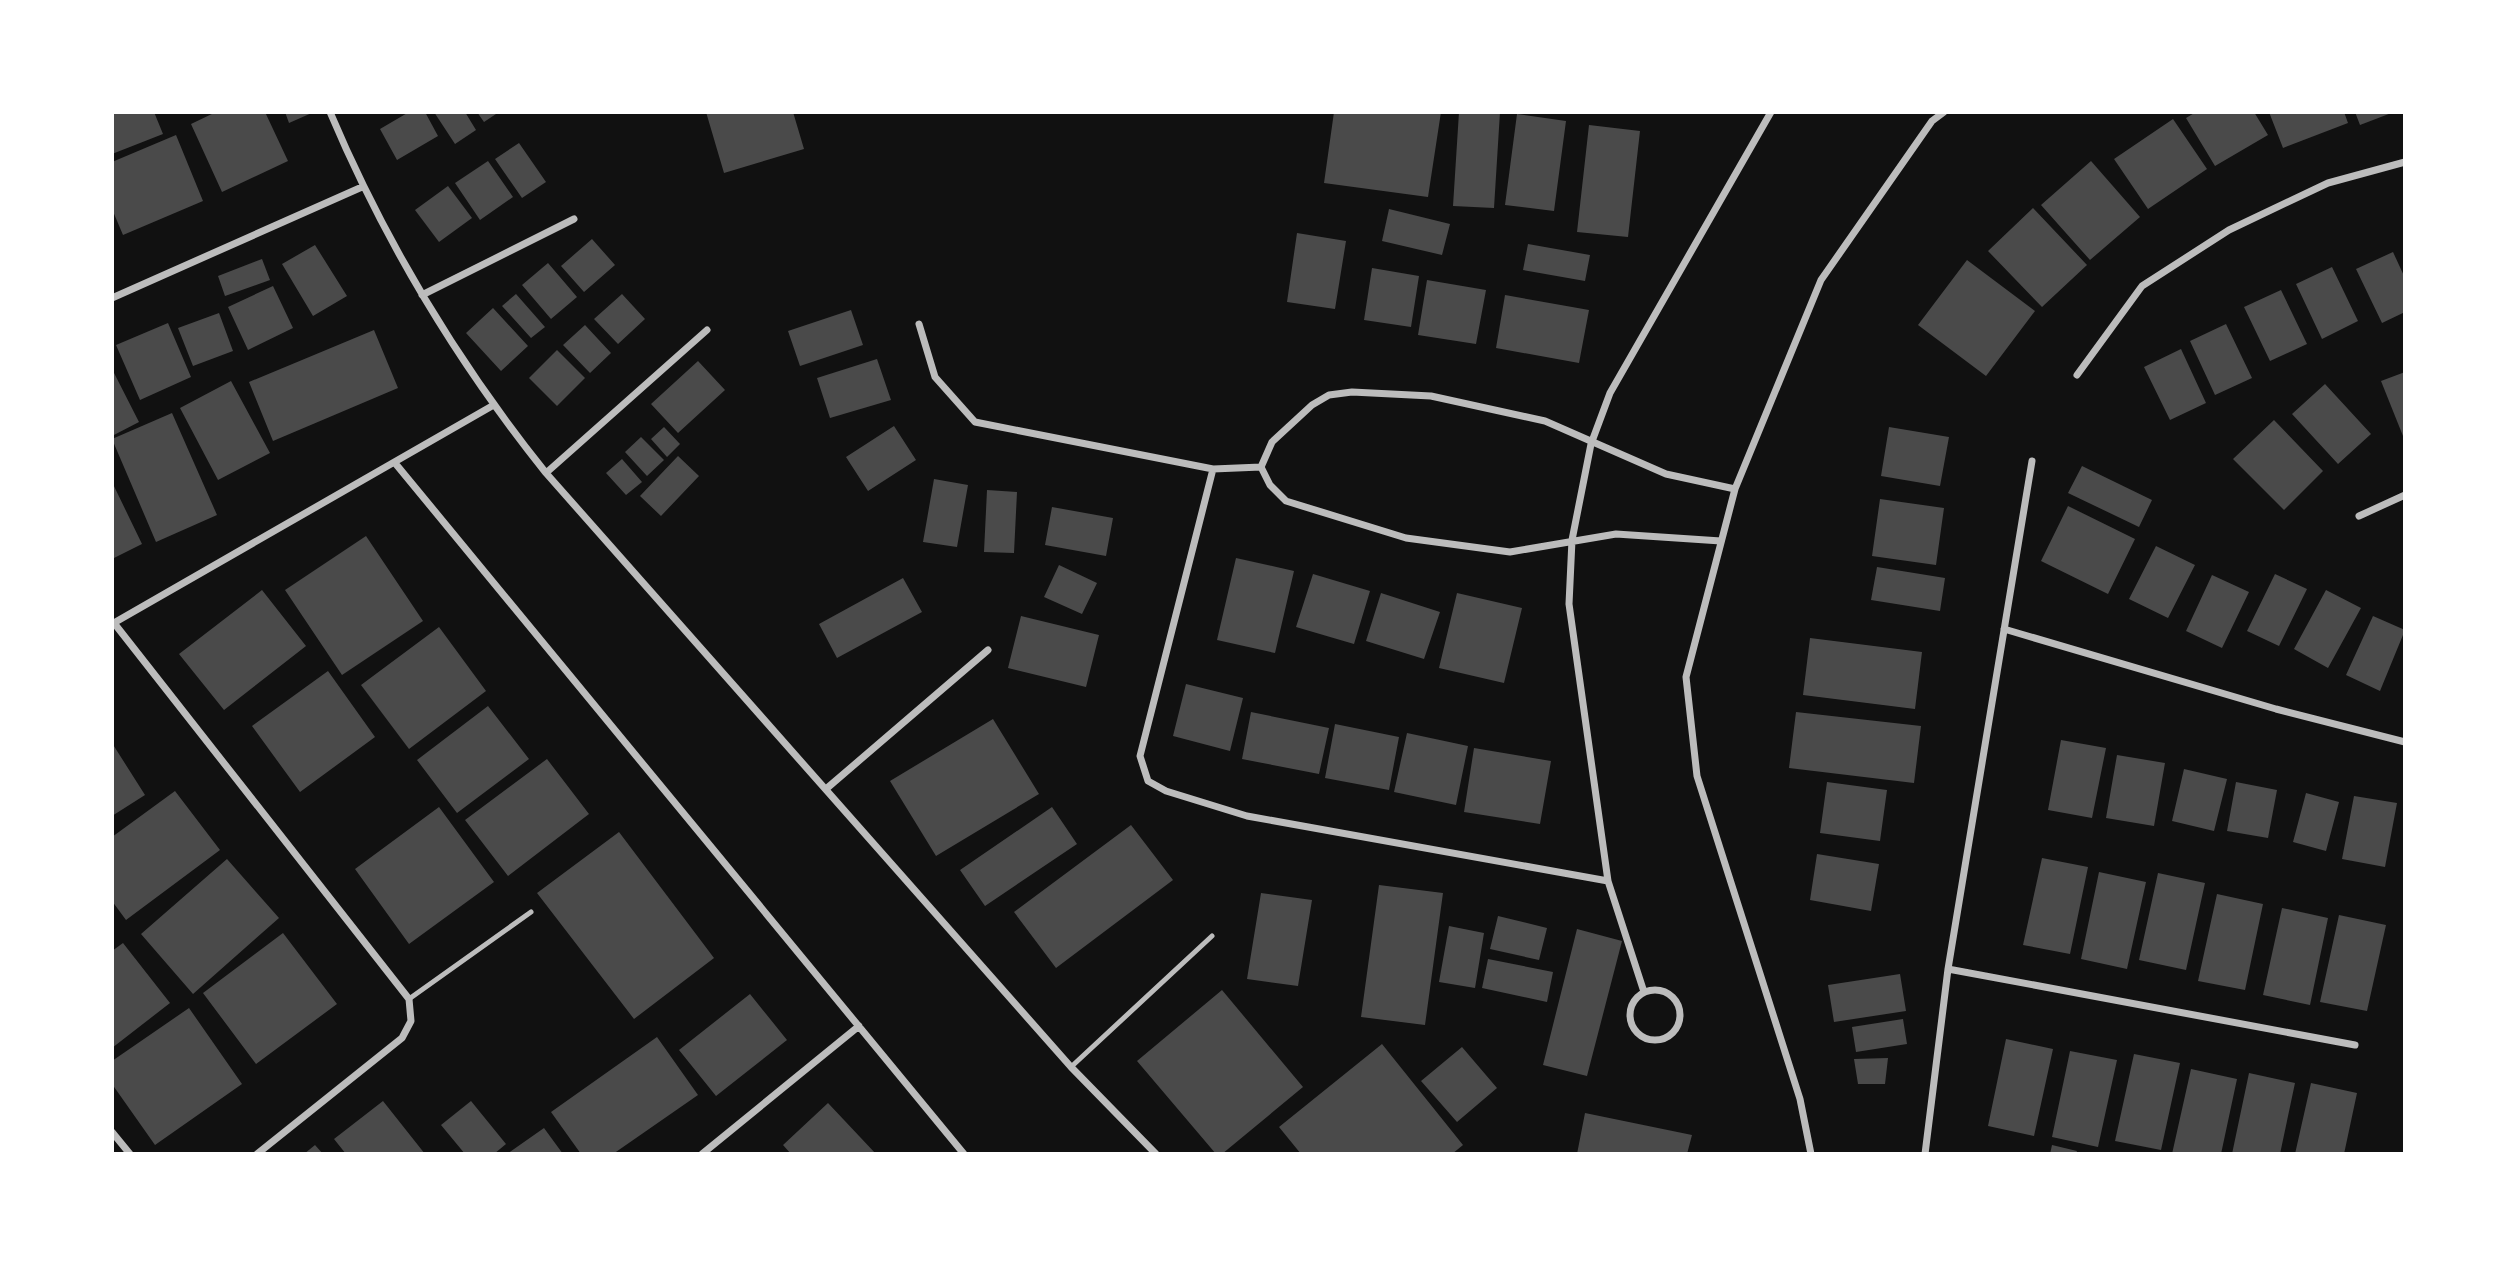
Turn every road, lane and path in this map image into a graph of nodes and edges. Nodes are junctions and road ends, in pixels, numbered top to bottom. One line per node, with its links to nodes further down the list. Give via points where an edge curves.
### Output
1 (330, 112): 5 (street)
2 (1771, 112): 13 (street, via 1611,393)
3 (1944, 112): 19 (street, via 1933,121 1821,280)
4 (2405, 162): 11 (street, via 2328,183 2229,230 2142,286)
5 (362, 187): 7 (street); 8 (street)
6 (574, 219): 7 (street)
7 (422, 295): 12 (street)
8 (112, 298)
9 (919, 324): 17 (street, via 935,377 975,422)
10 (707, 330): 18 (street)
11 (2077, 375)
12 (492, 406): 15 (street); 18 (street)
13 (1591, 444): 16 (street, via 1545,421 1431,396 1352,393 1329,395 1312,405 1272,442); 19 (street, via 1666,474); 22 (street)
14 (2032, 461): 25 (street)
15 (395, 463): 24 (street); 35 (street)
16 (1261, 467): 17 (street); 22 (street, via 1286,501 1406,538 1510,552)
17 (1213, 469): 29 (street, via 1140,757 1147,781 1166,792 1247,816)
18 (546, 473): 28 (street)
19 (1735, 489): 23 (street)
20 (2405, 495): 21 (street)
21 (2359, 516)
22 (1572, 540): 23 (street, via 1616,534); 29 (street, via 1569,604)
23 (1721, 541): 44 (street, via 1686,677 1697,776 1800,1099)
24 (113, 624): 34 (street)
25 (2004, 629): 27 (street); 32 (street)
26 (988, 650): 28 (street)
27 (2405, 742)
28 (826, 789): 37 (street)
29 (1608, 881): 33 (street)
30 (531, 912): 34 (lane)
31 (1212, 936): 37 (lane)
32 (1948, 969): 36 (street); 45 (street)
33 (1644, 992): 33 (street, via 1666,992 1675,999 1680,1020 1666,1038 1644,1038 1630,1022 1635,1000)
34 (409, 999): 40 (street, via 411,1021 402,1038)
35 (859, 1026): 41 (street); 42 (street)
36 (2355, 1045)
37 (1071, 1067): 43 (street)
38 (112, 1132): 39 (street)
39 (130, 1154)
40 (257, 1154)
41 (702, 1154)
42 (964, 1154)
43 (1156, 1154)
44 (1811, 1154)
45 (1925, 1154)

